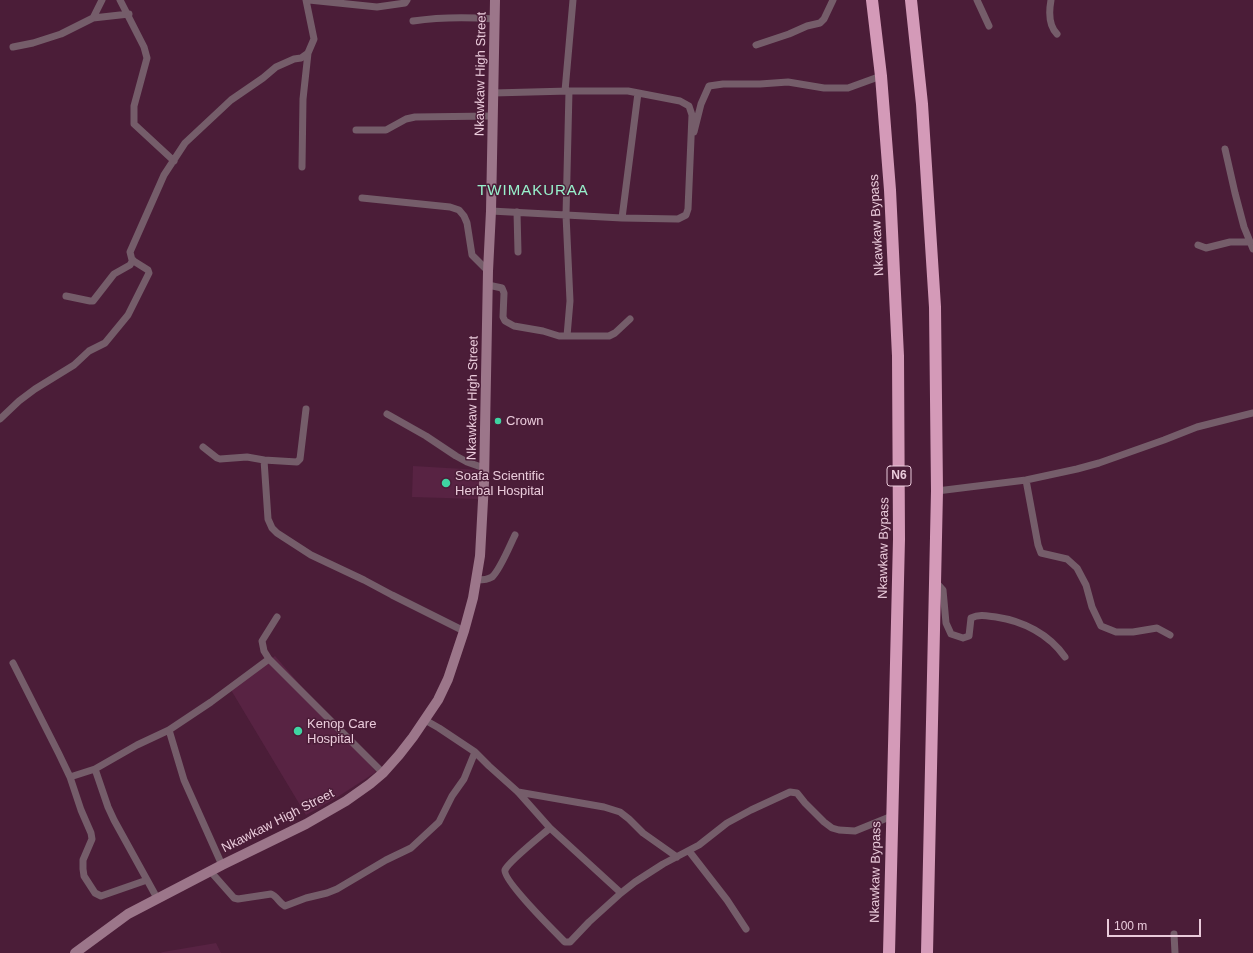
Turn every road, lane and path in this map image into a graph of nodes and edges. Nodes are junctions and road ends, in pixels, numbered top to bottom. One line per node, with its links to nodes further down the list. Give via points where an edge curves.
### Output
1 (102, 0): 13 (street)
2 (120, 0): 12 (street)
3 (308, 0): 4 (street, via 377,7 405,3); 20 (street, via 314,38)
4 (407, 0)
5 (495, 0): 14 (main road, Nkawkaw High Street)
6 (573, 0): 22 (street)
7 (833, 0): 18 (street, via 820,22)
8 (872, 0): 21 (highway, Nkawkaw Bypass / N6)
9 (911, 0): 55 (highway, via 922,104 935,307)
10 (977, 0): 16 (street)
11 (1051, 0): 17 (street, via 1049,17)
12 (128, 14): 13 (street); 29 (street, via 147,58 134,106 134,124)
13 (93, 18): 19 (street, via 61,34)
14 (495, 19): 15 (street, via 469,17); 23 (main road, Nkawkaw High Street)
15 (413, 21)
16 (989, 26)
17 (1057, 34)
18 (756, 45)
19 (14, 47)
20 (308, 53): 29 (street, via 276,67 231,100 185,143); 30 (street)
21 (881, 76): 27 (street, via 848,88 824,88 788,82 709,86 701,104); 72 (highway, Nkawkaw Bypass / N6, via 890,190 898,356 899,539)
22 (567, 91): 23 (street); 24 (street); 34 (street)
23 (493, 93): 25 (main road, Nkawkaw High Street)
24 (638, 93): 27 (street, via 680,101 689,106 692,115); 35 (street)
25 (492, 116): 26 (street, via 415,117 386,130); 32 (main road, Nkawkaw High Street)
26 (356, 130)
27 (691, 145): 35 (street, via 686,216 678,219)
28 (1225, 149): 37 (street, via 1242,220)
29 (174, 160): 39 (street, via 164,175 130,252)
30 (302, 167)
31 (362, 198): 40 (street, via 459,210 467,223 472,255)
32 (491, 211): 33 (street); 40 (main road, Nkawkaw High Street)
33 (517, 212): 34 (street); 38 (street)
34 (566, 215): 35 (street); 44 (street, via 570,301)
35 (622, 218)
36 (1198, 245): 37 (street, via 1206,248 1230,242)
37 (1252, 246)
38 (518, 252)
39 (133, 260): 42 (street, via 130,265 114,274 93,301); 50 (street, via 148,270 148,273 128,316 103,346 90,351 74,365 19,400)
40 (488, 271): 41 (main road, Nkawkaw High Street)
41 (488, 285): 44 (street, via 502,288 504,321 514,326); 53 (main road, Nkawkaw High Street)
42 (66, 296)
43 (630, 319): 44 (street, via 612,335)
44 (567, 336)
45 (306, 409): 52 (street, via 300,459 296,462)
46 (1253, 413): 48 (street)
47 (387, 414): 53 (street, via 456,456)
48 (1245, 416): 49 (street); 54 (street, via 1197,427 1099,463)
49 (1253, 418)
50 (0, 419)
51 (203, 447): 52 (street, via 220,459 247,457)
52 (264, 460): 60 (street, via 268,519 277,533 311,555)
53 (484, 468): 57 (main road, Nkawkaw High Street, via 480,556)
54 (1026, 480): 55 (street); 61 (street, via 1041,553 1067,559 1078,568 1101,626 1116,632 1157,628)
55 (937, 491): 58 (highway)
56 (515, 535): 57 (street, via 497,571 486,580)
57 (476, 580): 60 (main road, Nkawkaw High Street)
58 (935, 581): 62 (street, via 943,590 946,623 951,634 963,638 969,636 971,618 978,615 1008,619 1036,630 1059,649); 85 (highway)
59 (276, 617): 63 (street, via 262,640)
60 (464, 631): 65 (main road, Nkawkaw High Street, via 448,679)
61 (1170, 635)
62 (1064, 657)
63 (269, 659): 66 (street); 69 (street)
64 (13, 664): 70 (street)
65 (425, 720): 67 (street); 69 (main road, Nkawkaw High Street)
66 (169, 730): 68 (street); 76 (street, via 184,780)
67 (475, 752): 71 (street); 77 (street, via 464,779 452,796 442,818 434,827 406,851 337,889 285,906 271,894 234,898)
68 (95, 769): 70 (street); 78 (street, via 108,807)
69 (382, 773): 76 (main road, Nkawkaw High Street, via 328,812)
70 (70, 777): 78 (street, via 80,810 91,833 92,839 83,860 83,869 84,876 96,893 106,895)
71 (518, 792): 73 (street); 75 (street, via 620,812 643,833)
72 (892, 816): 74 (street, via 855,831 839,830 824,822 797,794 790,792 733,820); 84 (highway, Nkawkaw Bypass / N6)
73 (550, 828): 79 (street); 79 (street, via 514,860 505,872 523,899 565,942 570,942)
74 (689, 851): 75 (street); 81 (street)
75 (677, 857): 79 (street, via 646,874)
76 (222, 865): 77 (main road, Nkawkaw High Street)
77 (211, 872): 80 (main road, Nkawkaw High Street)
78 (148, 880): 80 (street)
79 (621, 894)
80 (157, 898): 83 (main road, Nkawkaw High Street, via 128,914)
81 (746, 929)
82 (1174, 934): 86 (street)
83 (75, 953)
84 (889, 953)
85 (928, 953)
86 (1175, 953)

